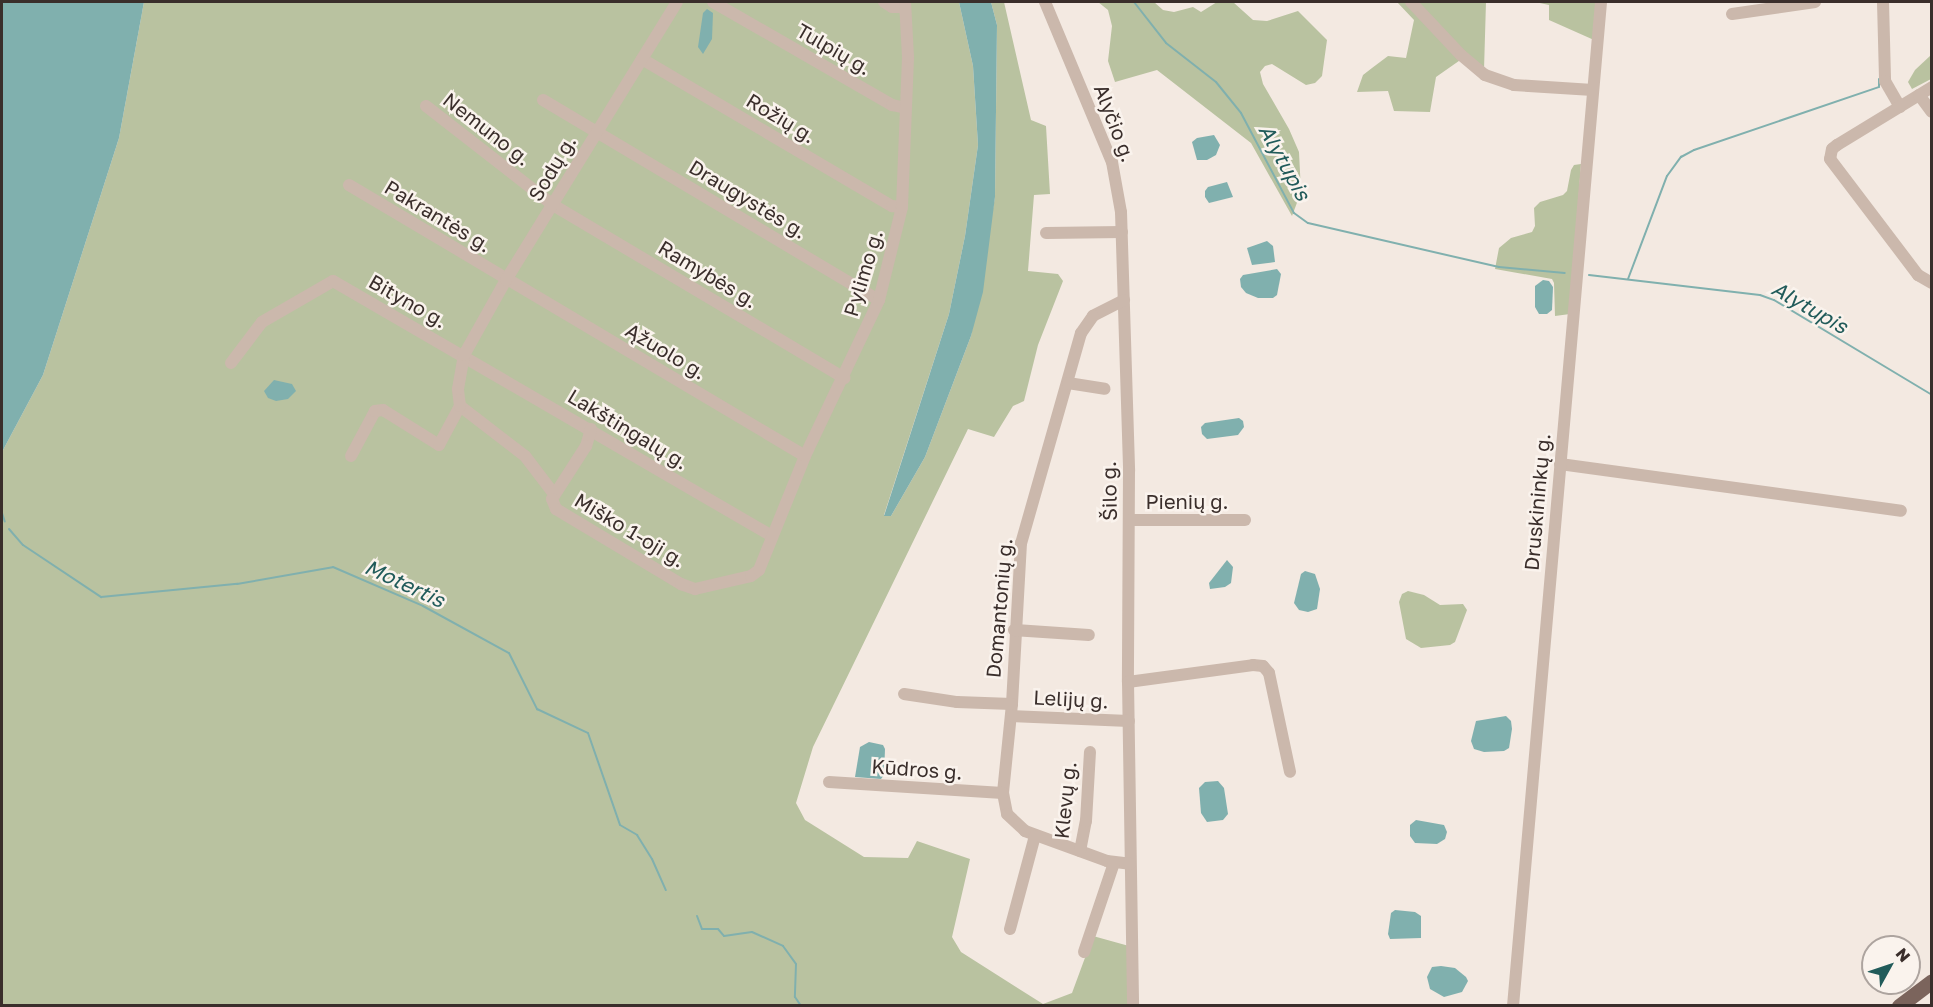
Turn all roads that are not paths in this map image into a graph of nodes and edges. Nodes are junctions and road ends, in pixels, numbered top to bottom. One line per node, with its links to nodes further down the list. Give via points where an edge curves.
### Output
1 (677, 2): 11 (street, Sodų g.)
2 (713, 2): 18 (street, Tulpių g., via 892,105)
3 (884, 2): 9 (street, via 892,7)
4 (1045, 2): 24 (street, Alyčio g., via 1112,162)
5 (1412, 2): 13 (street, via 1461,56 1485,75 1514,86)
6 (1601, 2): 13 (street, Druskininkų g.)
7 (1815, 2): 10 (street)
8 (1883, 2): 17 (street, via 1885,81)
9 (905, 4): 18 (street, Pylimo g.)
10 (1732, 14)
11 (642, 59): 20 (street, Sodų g.); 23 (street, Rožių g., via 892,206)
12 (1932, 87): 14 (street)
13 (1593, 90): 39 (street, Druskininkų g.)
14 (1919, 95): 17 (street); 19 (street)
15 (543, 100): 20 (street, Draugystės g.)
16 (426, 106): 22 (street, Nemuno g.)
17 (1900, 107): 27 (street, via 1837,145 1830,159 1918,275)
18 (906, 108): 23 (street, Pylimo g.)
19 (1932, 112)
20 (597, 132): 22 (street, Sodų g.); 28 (street, Draugystės g.)
21 (349, 185): 26 (street, Pakrantės g.)
22 (553, 205): 26 (street, Sodų g.); 32 (street, Ramybės g.)
23 (902, 207): 28 (street, Pylimo g.)
24 (1122, 232): 25 (street); 29 (street, Alyčio g.)
25 (1046, 233)
26 (506, 280): 30 (street, Sodų g.); 38 (street, Ąžuolo g.)
27 (1932, 283)
28 (879, 300): 32 (street, Pylimo g.)
29 (1124, 300): 33 (street, Domantonių g., via 1086,322); 42 (street, Šilo g.)
30 (464, 355): 31 (street, Bityno g., via 333,281 262,322); 35 (street, Sodų g., via 458,389); 36 (street, Lakštingalų g.)
31 (231, 363)
32 (844, 378): 38 (street, Pylimo g.)
33 (1068, 383): 34 (street); 45 (street, Domantonių g., via 1021,543)
34 (1105, 389)
35 (460, 406): 37 (street, via 439,445 383,410 375,411); 40 (street, Miško 1-oji g., via 525,456)
36 (591, 429): 40 (street, via 586,446); 44 (street, Lakštingalų g.)
37 (351, 456)
38 (805, 456): 44 (street, Pylimo g.)
39 (1560, 464): 41 (street); 63 (street, Druskininkų g.)
40 (553, 498): 44 (street, Miško 1-oji g., via 556,509 695,589 751,576 759,570)
41 (1901, 510)
42 (1130, 520): 43 (street, Pienių g.); 47 (street, Šilo g.)
43 (1245, 520)
44 (772, 536)
45 (1014, 630): 46 (street); 49 (street, Domantonių g.)
46 (1089, 635)
47 (1128, 682): 50 (street, Šilo g.); 52 (street, via 1263,666 1269,673)
48 (904, 694): 49 (street, Lelijų g.)
49 (1011, 710): 50 (street, Lelijų g.); 54 (street, Domantonių g.)
50 (1129, 721): 58 (street, Šilo g.)
51 (1090, 752): 56 (street, Klevų g.)
52 (1290, 772)
53 (829, 782): 54 (street, Kūdros g.)
54 (1004, 793): 55 (street, Domantonių g., via 1011,820)
55 (1035, 836): 56 (street, Domantonių g.); 59 (street)
56 (1080, 851): 57 (street, Domantonių g.)
57 (1114, 863): 58 (street, Domantonių g.); 60 (street)
58 (1130, 864): 62 (street, Šilo g.)
59 (1010, 929)
60 (1084, 952)
61 (1932, 981): 64 (main road)
62 (1133, 1005)
63 (1513, 1005)
64 (1899, 1005)

